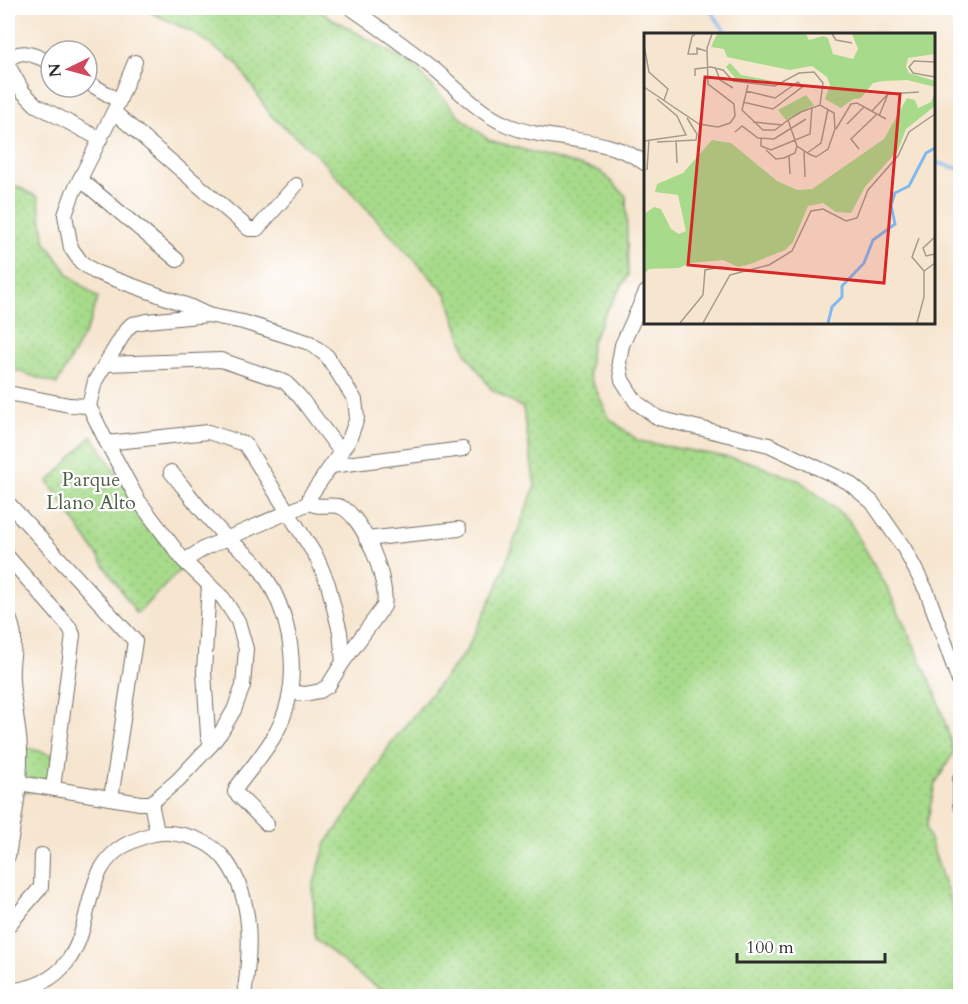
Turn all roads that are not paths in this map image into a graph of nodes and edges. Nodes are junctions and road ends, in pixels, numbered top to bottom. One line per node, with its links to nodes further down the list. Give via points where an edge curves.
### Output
1 (351, 8): 9 (street, via 429,64 488,115 514,128 613,148)
2 (39, 58): 3 (street, via 22,52)
3 (8, 60)
4 (135, 62): 7 (street)
5 (8, 65): 8 (street, via 23,92 36,105)
6 (99, 92): 7 (street)
7 (116, 107): 8 (street); 11 (street, via 249,229 257,229)
8 (100, 139): 10 (street)
9 (644, 163)
10 (80, 179): 12 (street); 14 (street, via 65,215 71,248 81,262 95,272)
11 (296, 185)
12 (177, 260)
13 (644, 294): 34 (street, via 622,345 619,362 622,380 636,402 658,418 769,445 848,482 872,502 904,548 927,592)
14 (208, 315): 15 (street, via 132,324); 20 (street, via 310,343 327,356 356,400 357,418)
15 (106, 364): 17 (street, via 95,381); 20 (street, via 220,360 285,382)
16 (8, 393): 17 (street)
17 (89, 406): 18 (street)
18 (107, 443): 25 (street, via 208,432 245,444); 30 (street, via 138,500)
19 (463, 449): 21 (street)
20 (341, 452): 21 (street)
21 (331, 466): 23 (street)
22 (171, 472): 27 (street)
23 (309, 503): 25 (street); 28 (street, via 338,506 348,512)
24 (9, 505): 40 (street, via 135,641)
25 (289, 512): 27 (street); 33 (street, via 328,584)
26 (459, 529): 28 (street)
27 (228, 539): 30 (street); 35 (street, via 258,566 276,595 293,661)
28 (366, 539): 33 (street, via 378,564 386,598)
29 (8, 557): 39 (street, via 73,635)
30 (184, 561): 31 (street)
31 (209, 584): 36 (street, via 204,672); 36 (street, via 238,621 246,649 243,686 234,710)
32 (8, 616): 38 (street, via 15,642 11,679 20,748)
33 (344, 662): 35 (street, via 320,691)
34 (960, 684)
35 (290, 692): 43 (street, via 277,731 235,792)
36 (211, 745): 41 (street)
37 (960, 779): 42 (street)
38 (19, 783): 39 (street); 46 (street)
39 (52, 788): 40 (street)
40 (111, 798): 41 (street)
41 (151, 803): 44 (street)
42 (960, 805)
43 (267, 824)
44 (157, 832): 48 (street, via 123,846 96,877 76,948 66,964 35,986); 49 (street, via 184,834 203,842 222,855 235,873 248,914)
45 (42, 855): 47 (street, via 40,887)
46 (8, 856)
47 (8, 926)
48 (8, 991)
49 (244, 996)

